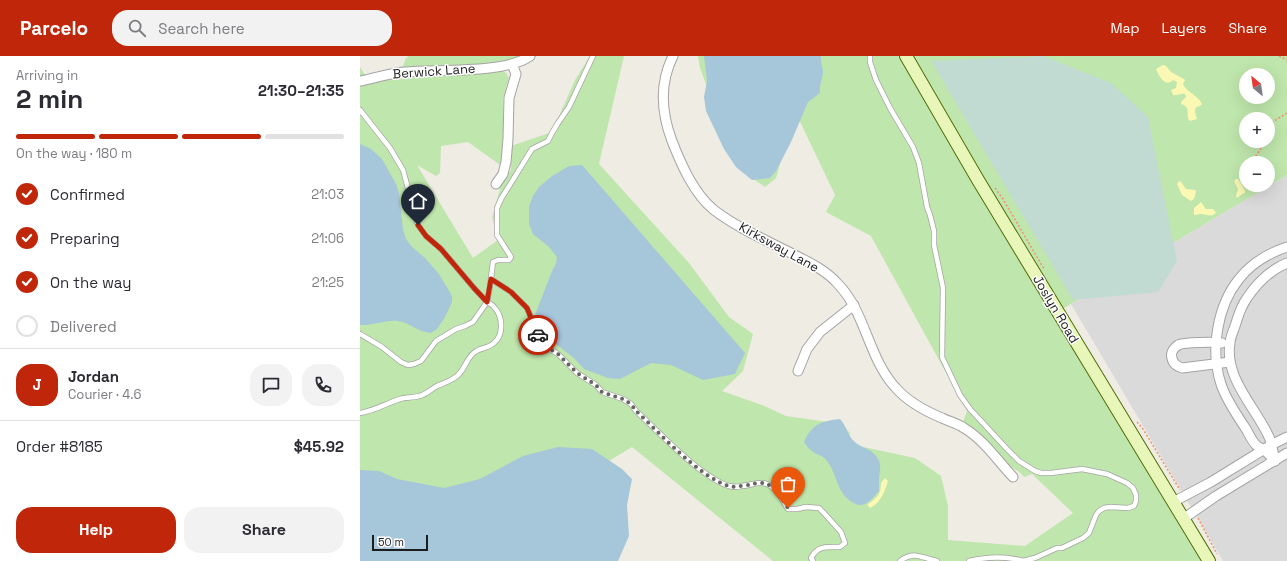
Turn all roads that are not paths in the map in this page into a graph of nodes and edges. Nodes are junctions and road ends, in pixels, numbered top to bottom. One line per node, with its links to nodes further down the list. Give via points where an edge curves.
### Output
1 (530, 56): 6 (street, Berwick Lane)
2 (593, 56): 12 (lane, via 569,107 548,141 532,149 501,199 497,208 497,235 511,257 509,260 493,262)
3 (673, 56): 14 (street, Kirksway Lane, via 663,84 664,110 669,134 682,165 700,194 713,209 728,219 819,267 838,283)
4 (870, 56): 33 (lane, via 876,80 913,147 919,163 943,288 942,357 960,395 1007,449 1034,471 1051,473 1082,469 1107,474 1127,483 1136,495 1134,506 1110,507 1099,511 1089,533 1078,541)
5 (906, 56): 27 (street, Joslyn Road)
6 (512, 64): 7 (street, Berwick Lane, via 459,70 405,72); 9 (street, via 516,74 509,98 506,162 503,174)
7 (360, 81)
8 (360, 110): 13 (lane, via 390,148 403,170 418,225)
9 (496, 184)
10 (1287, 247): 16 (street, via 1264,258 1239,279 1220,318)
11 (1287, 262): 17 (street, via 1266,276 1252,290 1240,308)
12 (491, 279): 13 (lane); 29 (lane, via 511,292 527,308 546,347 558,354 602,392 631,404 706,474 730,487 760,483 768,485 778,492 788,508 819,508 841,532 845,543 840,547 818,549 810,558)
13 (487, 302): 15 (lane, via 472,322 456,328 436,341 421,361 414,364 401,362 382,346); 21 (lane, via 494,306 499,315 501,335 494,343 475,352 462,372 426,394 402,398 370,412)
14 (854, 305): 20 (street, via 820,332 807,349); 26 (street, Kirksway Lane, via 872,350 895,388 921,408 956,423 980,439)
15 (360, 334)
16 (1216, 343): 17 (street); 19 (street); 19 (street, via 1180,345 1173,349 1171,355 1176,366 1182,368)
17 (1230, 344): 18 (street)
18 (1230, 362): 19 (street); 23 (street, via 1236,380 1269,438)
19 (1216, 364): 23 (street, via 1221,385 1232,406 1256,445)
20 (798, 371)
21 (360, 413)
22 (1287, 437): 23 (street)
23 (1267, 447): 25 (street); 27 (street, via 1212,482)
24 (1287, 453): 25 (street)
25 (1275, 461): 28 (street)
26 (1013, 477)
27 (1172, 502): 28 (street, Joslyn Road)
28 (1183, 519): 34 (street, Joslyn Road)
29 (813, 561)
30 (900, 561): 31 (lane, via 913,554)
31 (937, 561)
32 (969, 561): 33 (lane, via 1000,558)
33 (1023, 561)
34 (1208, 561)

